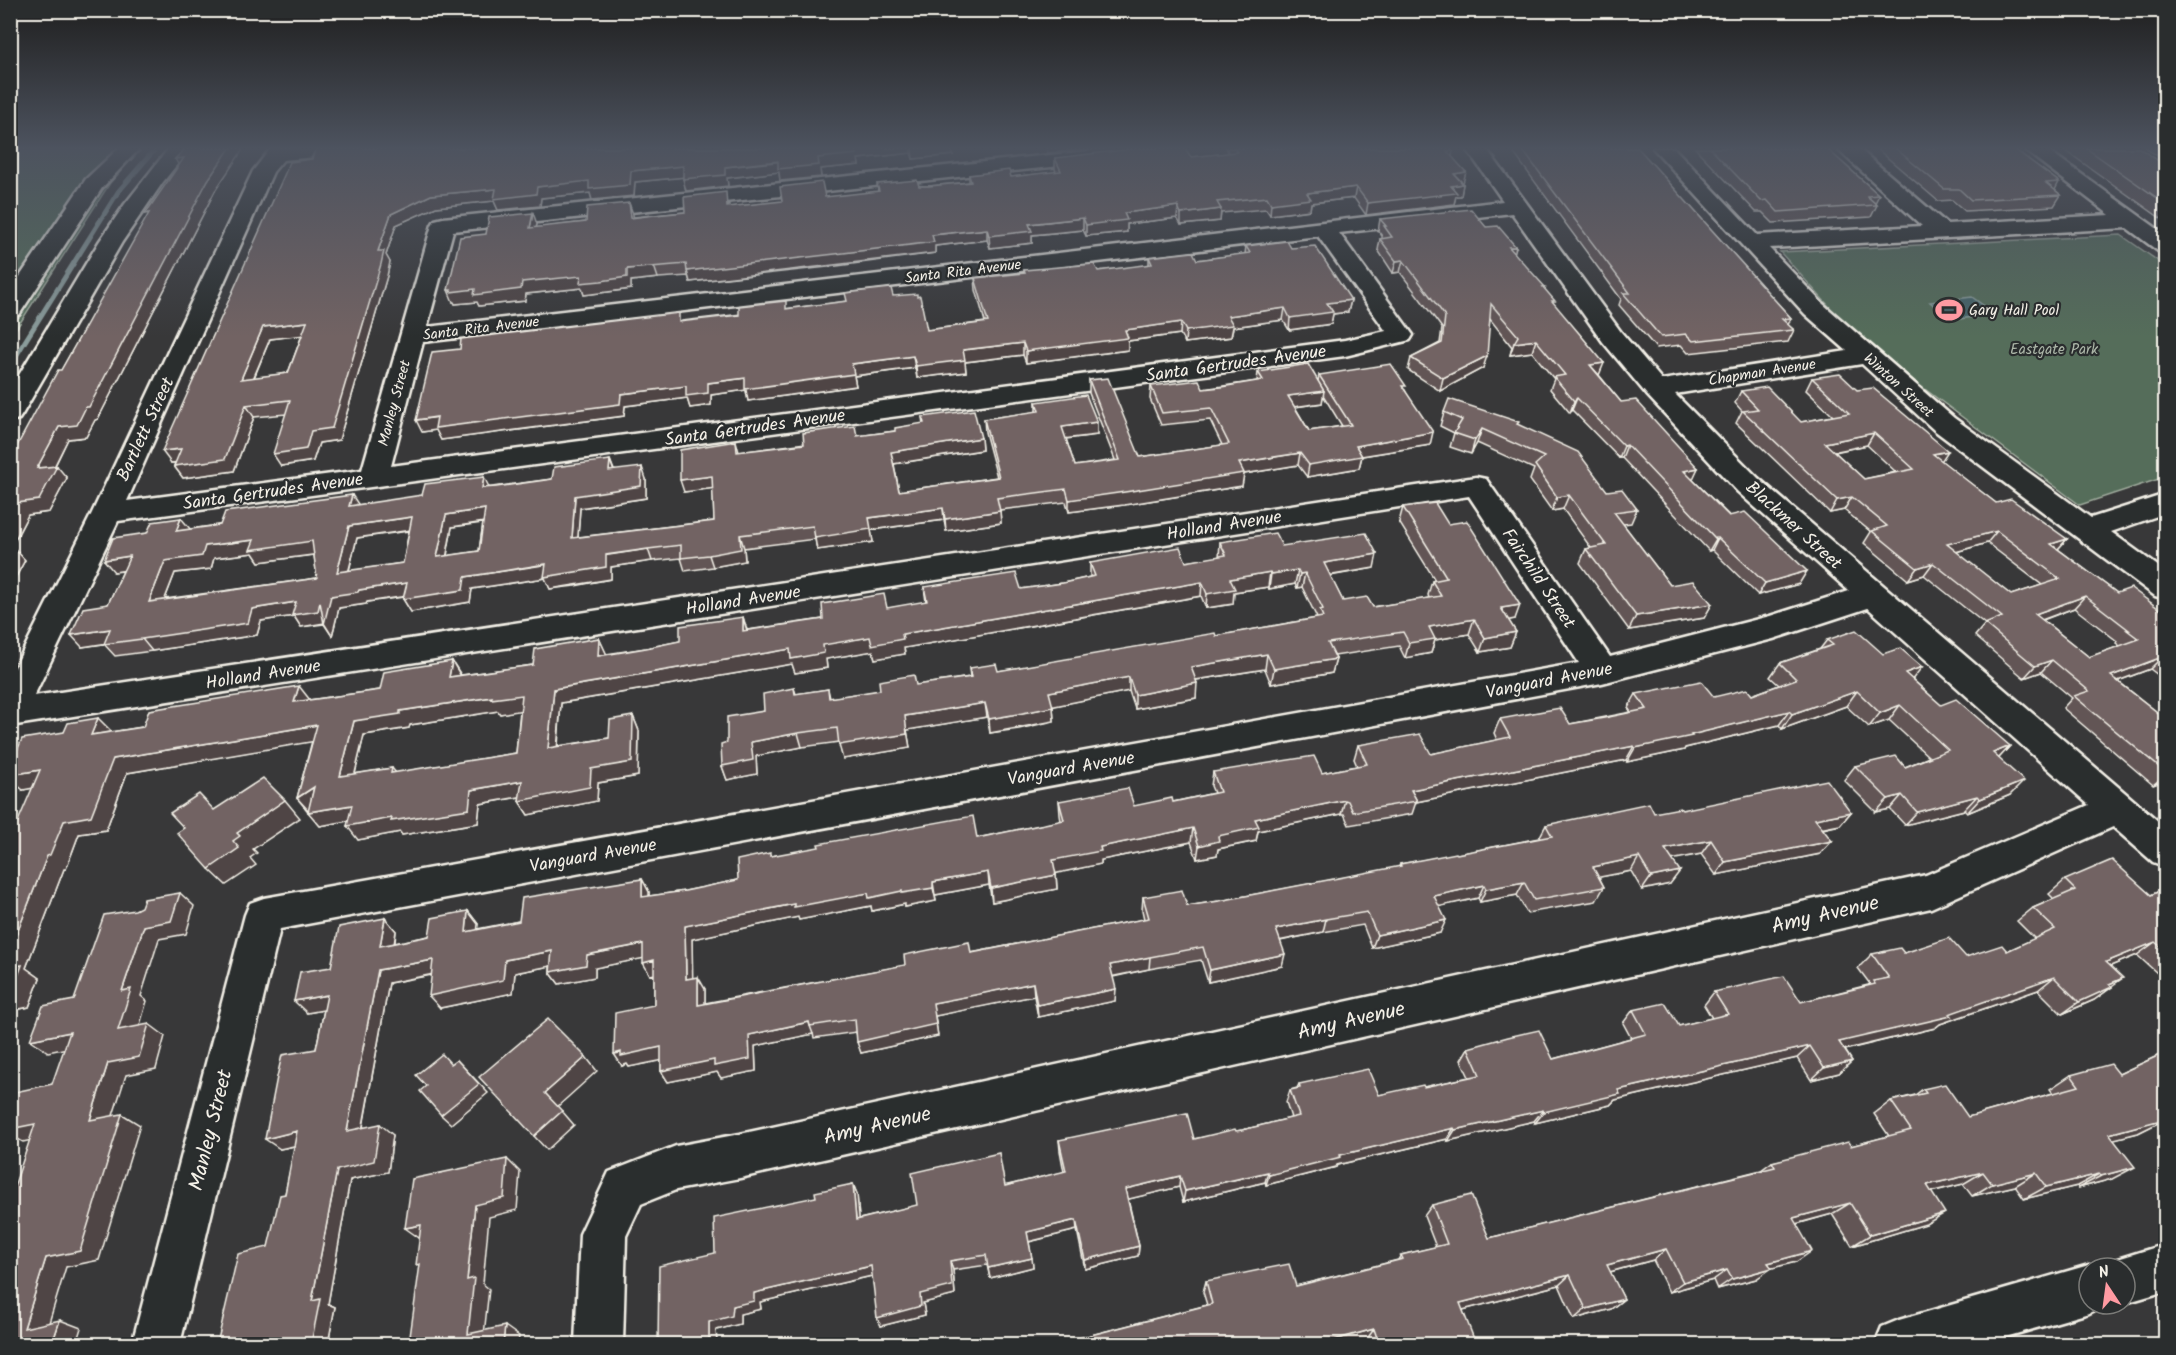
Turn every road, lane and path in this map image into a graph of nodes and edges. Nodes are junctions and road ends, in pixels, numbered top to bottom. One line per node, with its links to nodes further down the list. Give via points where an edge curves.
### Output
1 (76, 211): 15 (street)
2 (131, 211): 19 (street)
3 (245, 211): 23 (street, Bartlett Street)
4 (574, 211): 16 (street, Manley Street, via 443,225)
5 (1470, 211): 11 (street, Santa Rita Avenue)
6 (1520, 211): 18 (street, Blackmer Street, via 1612,337)
7 (1722, 211): 13 (street, Winton Street)
8 (1918, 211): 12 (street)
9 (2117, 211): 10 (street)
10 (2130, 221): 12 (street); 14 (street)
11 (1324, 228): 16 (street, Santa Rita Avenue); 20 (street, Santa Gertrudes Avenue, via 1401,335 1334,350)
12 (1942, 232): 13 (street)
13 (1751, 242): 17 (street, Winton Street, via 1814,309)
14 (2166, 246)
15 (10, 310)
16 (411, 336): 20 (street, Manley Street)
17 (1867, 356): 18 (street, Chapman Avenue); 24 (street, Winton Street, via 1944,424)
18 (1656, 389): 26 (street, Blackmer Street, via 1748,485)
19 (10, 413)
20 (374, 477): 23 (street, Santa Gertrudes Avenue)
21 (1476, 486): 27 (street, Fairchild Street); 28 (street, Holland Avenue)
22 (2166, 502): 24 (street)
23 (107, 513): 28 (street, Bartlett Street)
24 (2086, 530): 25 (street, Winton Street)
25 (2166, 588)
26 (1872, 595): 27 (street, Vanguard Avenue, via 1773,627); 29 (street, Blackmer Street)
27 (1602, 671): 31 (street, Vanguard Avenue)
28 (10, 713)
29 (2117, 809): 30 (street, Blackmer Street); 36 (street, Amy Avenue, via 1931,891 676,1168 625,1188 603,1234)
30 (2166, 851)
31 (264, 915): 35 (street, Manley Street)
32 (2166, 1267): 33 (street)
33 (2137, 1275)
34 (2077, 1292): 37 (street)
35 (156, 1344)
36 (599, 1344)
37 (1899, 1344)

